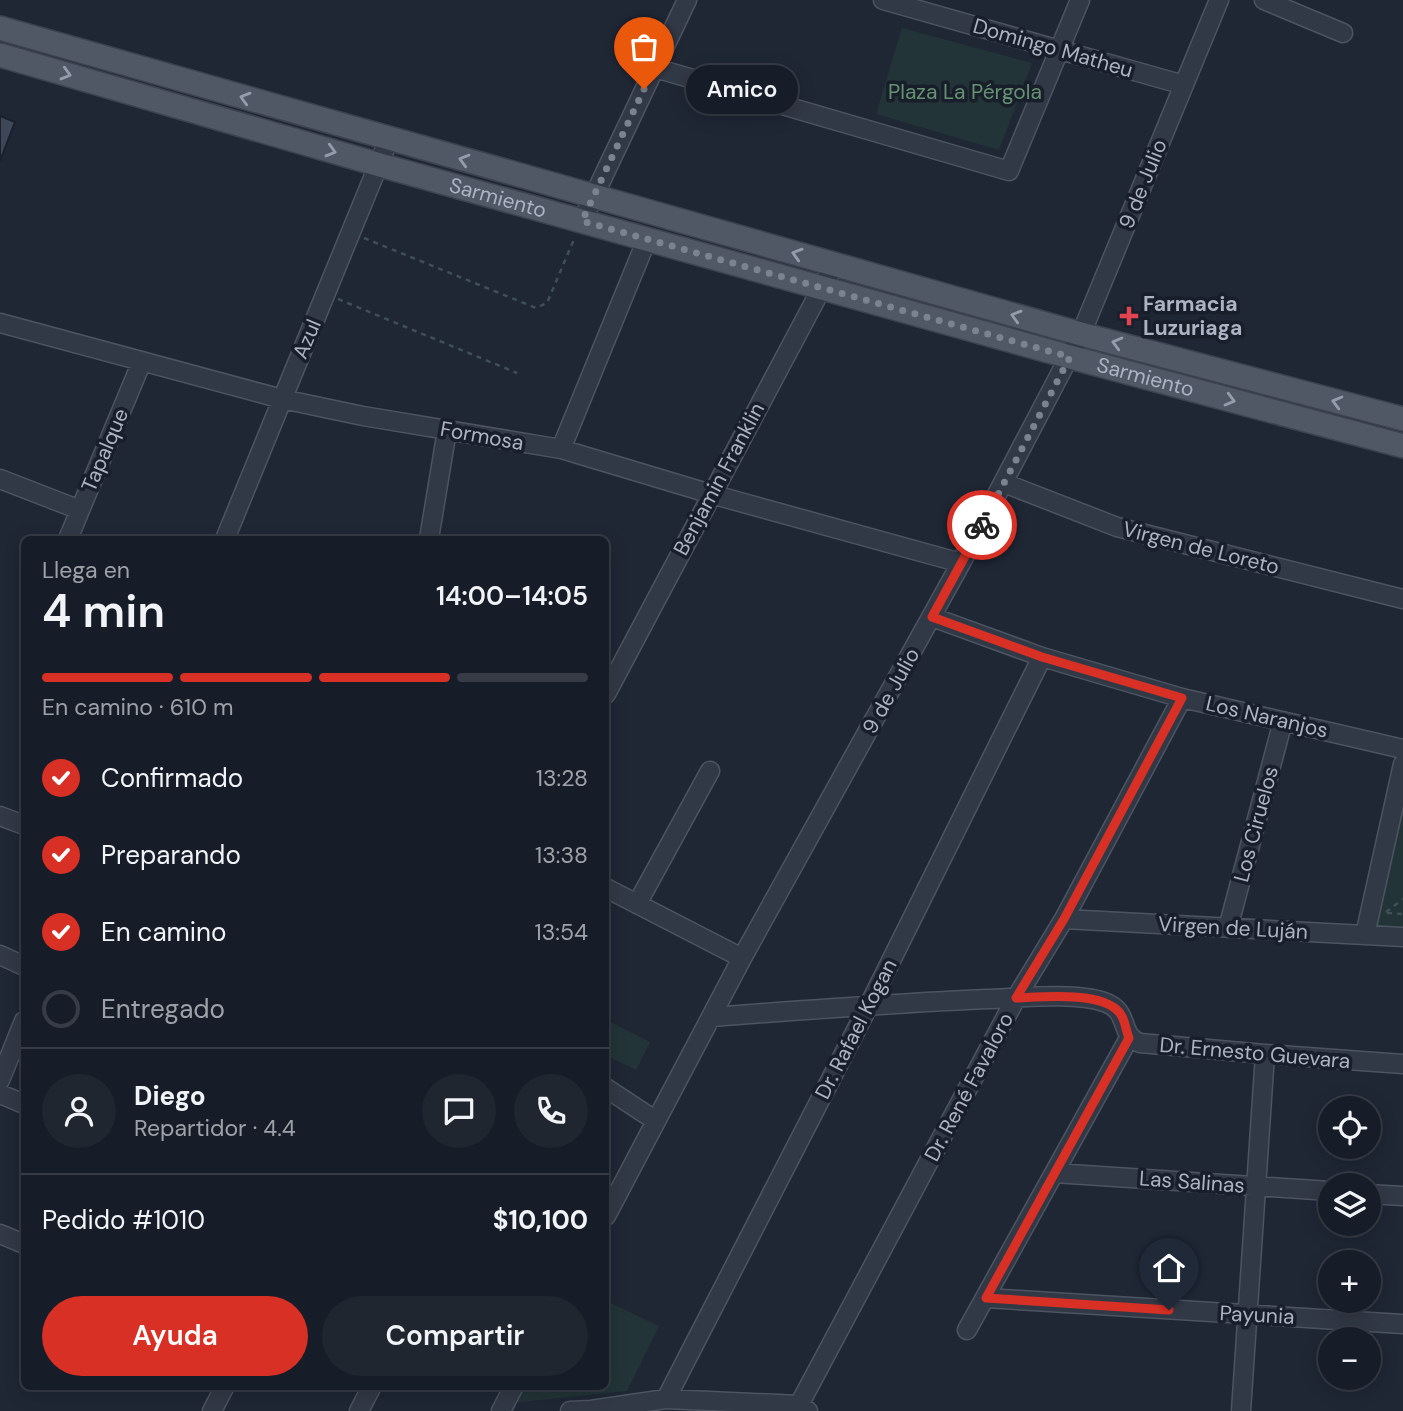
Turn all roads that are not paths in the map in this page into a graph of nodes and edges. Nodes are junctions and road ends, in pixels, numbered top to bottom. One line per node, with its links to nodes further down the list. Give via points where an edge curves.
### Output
1 (687, 0): 10 (street)
2 (883, 0): 8 (street, Domingo Matheu)
3 (1080, 0): 8 (street)
4 (1219, 0): 11 (street, 9 de Julio)
5 (1264, 0): 7 (street)
6 (0, 28): 12 (main road, Sarmiento, one-way to 6)
7 (1343, 33)
8 (1058, 50): 10 (street, via 1009,171); 11 (street, Domingo Matheu)
9 (0, 55): 13 (main road, Sarmiento, one-way to 13)
10 (654, 68): 14 (street)
11 (1184, 86): 20 (street, 9 de Julio)
12 (389, 139): 13 (street, Azul); 14 (main road, Sarmiento, one-way to 12)
13 (380, 165): 15 (main road, Sarmiento); 23 (street, Azul)
14 (593, 197): 15 (street); 17 (main road, Sarmiento, one-way to 14)
15 (582, 221): 16 (main road, Sarmiento)
16 (647, 239): 18 (main road, Sarmiento); 27 (street)
17 (834, 265): 18 (street, Benjamin Franklin); 20 (main road, Sarmiento, one-way to 17)
18 (821, 288): 21 (main road, Sarmiento); 30 (street, Benjamin Franklin)
19 (0, 323): 22 (street, Formosa)
20 (1082, 334): 21 (street, 9 de Julio); 24 (main road, Sarmiento, one-way to 20)
21 (1070, 357): 26 (main road, Sarmiento, one-way to 26); 29 (street, 9 de Julio)
22 (142, 361): 23 (street, Formosa); 31 (street, Tapalque)
23 (282, 399): 25 (street, Formosa); 33 (street, Azul)
24 (1403, 419)
25 (447, 430): 27 (street, Formosa); 34 (street)
26 (1403, 446)
27 (561, 449): 30 (street, Formosa)
28 (0, 479): 31 (street)
29 (1004, 483): 35 (street, 9 de Julio); 36 (street, Virgen de Loreto, via 1116,527)
30 (711, 494): 35 (street, Formosa); 39 (street, Benjamin Franklin)
31 (79, 510): 32 (street, Tapalque)
32 (69, 536)
33 (226, 536)
34 (429, 536)
35 (961, 563): 37 (street, 9 de Julio)
36 (1403, 599)
37 (932, 617): 38 (street, Los Naranjos); 54 (street, 9 de Julio)
38 (1042, 657): 40 (street, Los Naranjos); 57 (street, Dr. Rafael Kogan)
39 (609, 688)
40 (1182, 698): 41 (street, Los Naranjos); 49 (street, Dr. René Favaloro)
41 (1283, 721): 42 (street, Los Naranjos); 50 (street, Los Ciruelos)
42 (1403, 748)
43 (1403, 764): 51 (street)
44 (710, 771): 48 (street)
45 (0, 816): 46 (street)
46 (21, 824)
47 (609, 889): 48 (street)
48 (637, 904): 54 (street)
49 (1064, 919): 50 (street, Virgen de Luján); 56 (street, Dr. René Favaloro)
50 (1228, 928): 51 (street, Virgen de Luján)
51 (1365, 935): 52 (street, Virgen de Luján)
52 (1403, 937)
53 (0, 955): 55 (street)
54 (742, 958): 58 (street, 9 de Julio)
55 (21, 965)
56 (1016, 998): 57 (street, Dr. Ernesto Guevara); 60 (street, Dr. Ernesto Guevara, via 1064,997 1108,1003 1121,1014); 84 (street, Dr. René Favaloro)
57 (869, 1004): 58 (street, Dr. Ernesto Guevara); 83 (street, Dr. Rafael Kogan)
58 (711, 1017): 67 (street, 9 de Julio)
59 (21, 1028): 63 (street)
60 (1129, 1038): 61 (street, Dr. Ernesto Guevara, via 1140,1043); 68 (street)
61 (1265, 1054): 62 (street, Dr. Ernesto Guevara); 69 (street)
62 (1403, 1064)
63 (0, 1080)
64 (609, 1090): 67 (street)
65 (0, 1094): 66 (street)
66 (21, 1103)
67 (656, 1121): 73 (street, 9 de Julio)
68 (1054, 1173): 69 (street, Las Salinas); 76 (street)
69 (1256, 1187): 70 (street, Las Salinas); 77 (street)
70 (1318, 1190)
71 (1381, 1195): 72 (street)
72 (1403, 1196)
73 (609, 1210)
74 (0, 1234): 75 (street)
75 (21, 1243)
76 (986, 1298): 77 (street, Payunia); 79 (street)
77 (1248, 1315): 78 (street, Payunia); 89 (street)
78 (1403, 1324)
79 (967, 1330)
80 (223, 1390): 85 (street)
81 (370, 1390): 86 (street)
82 (512, 1390): 87 (street)
83 (666, 1399): 84 (street); 88 (street)
84 (803, 1408)
85 (212, 1411)
86 (359, 1411)
87 (501, 1411)
88 (570, 1411)
89 (1241, 1411)

